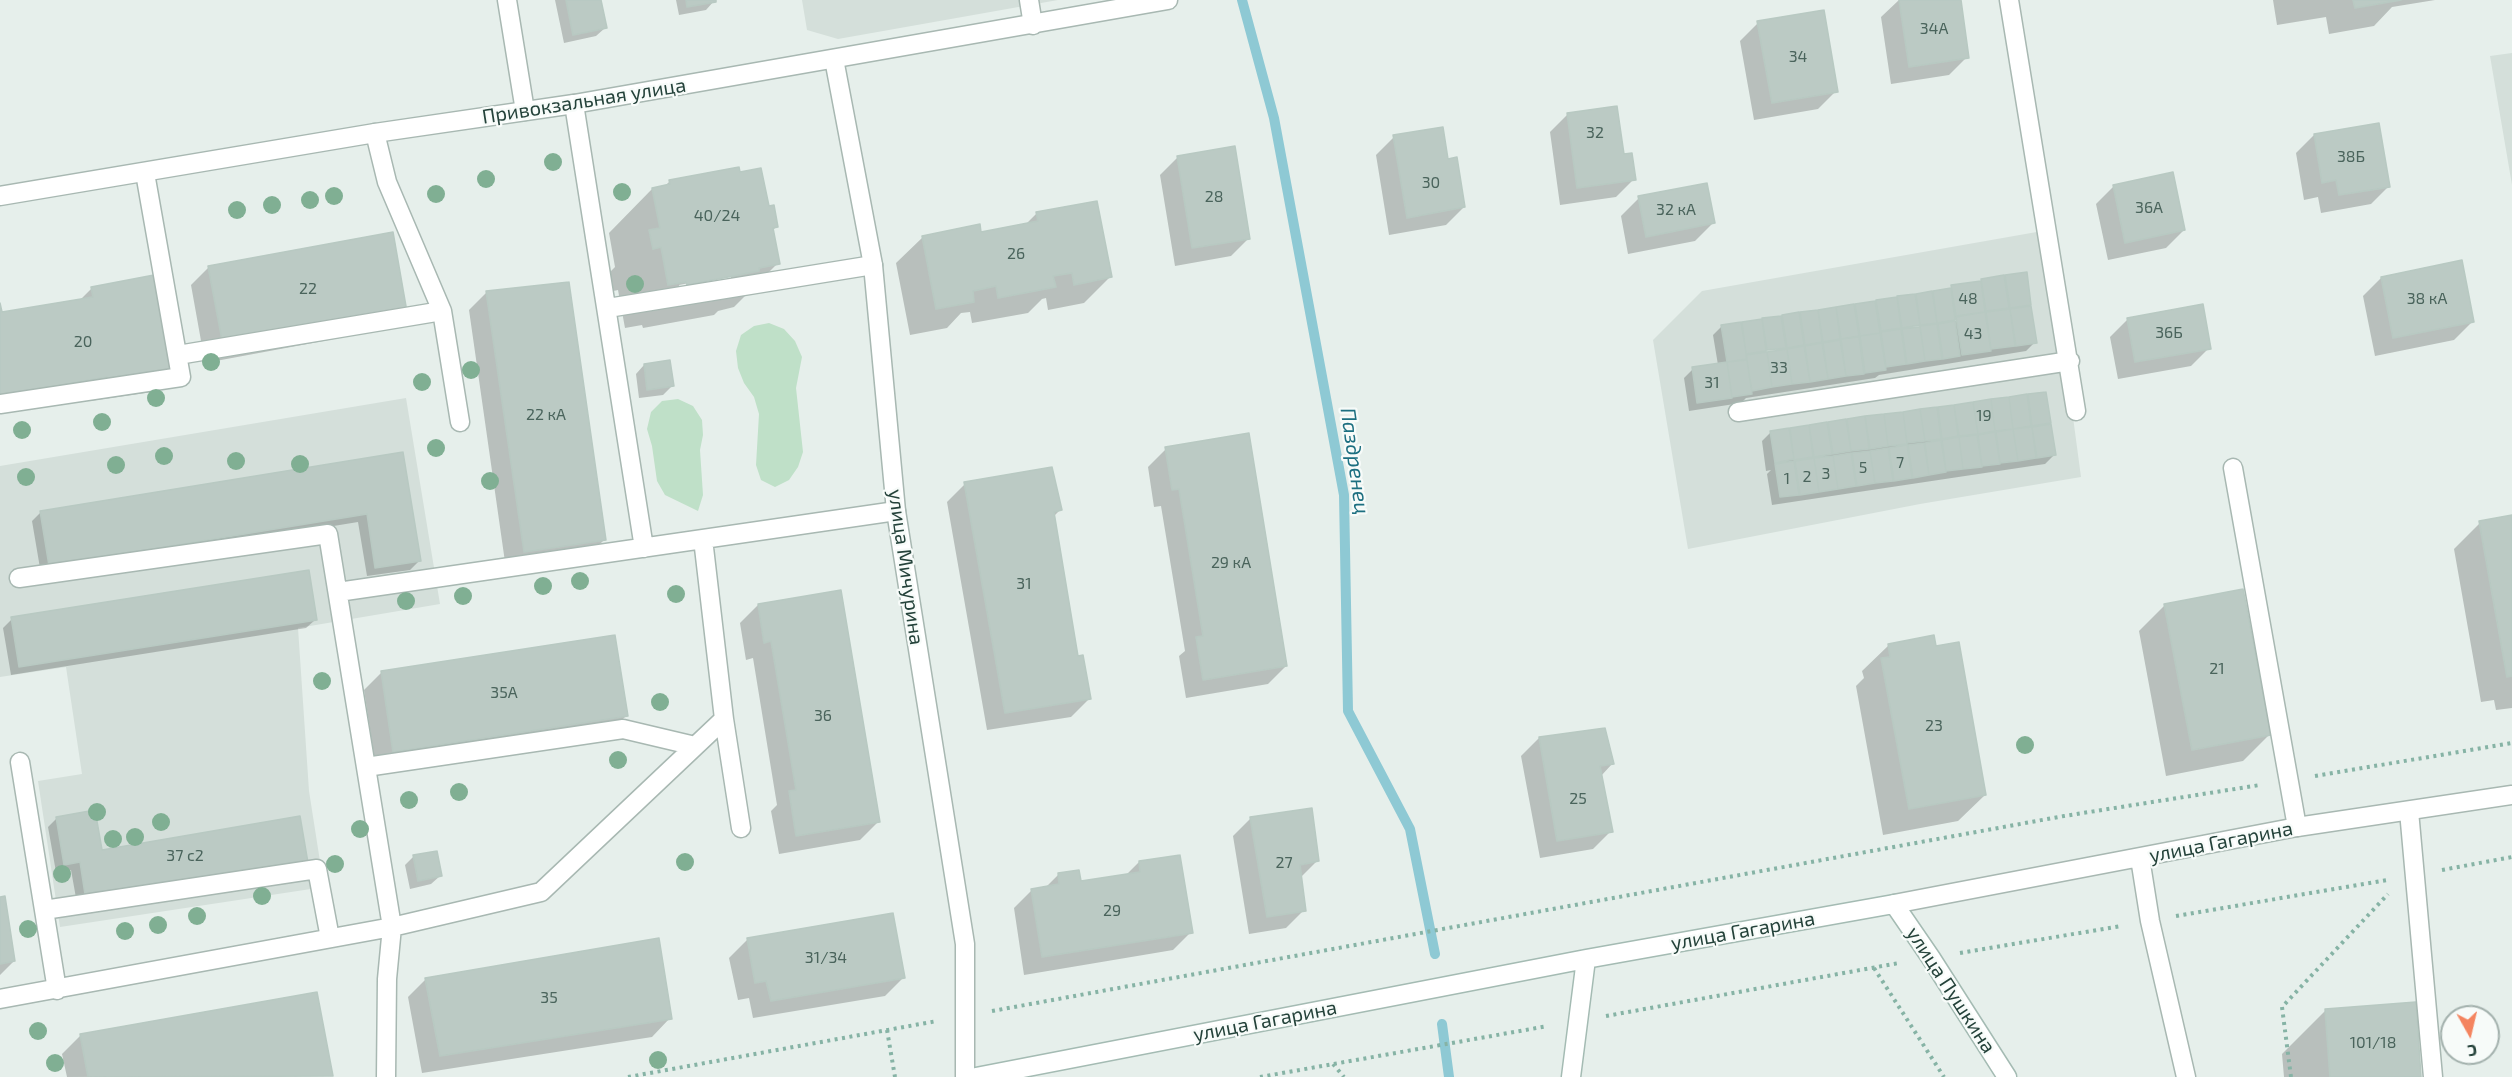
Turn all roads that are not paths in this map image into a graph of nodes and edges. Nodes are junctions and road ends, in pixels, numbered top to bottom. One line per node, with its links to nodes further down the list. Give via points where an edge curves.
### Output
1 (507, 0): 8 (street)
2 (1029, 0): 5 (street)
3 (1168, 0): 5 (street, Привокзальная улица)
4 (2009, 0): 16 (street)
5 (1032, 25): 6 (street, Привокзальная улица)
6 (834, 59): 7 (street, Привокзальная улица); 12 (street, улица Мичурина)
7 (574, 104): 8 (street, Привокзальная улица); 13 (street)
8 (525, 111): 9 (street, Привокзальная улица)
9 (375, 133): 10 (street, Привокзальная улица); 14 (street, via 387,182)
10 (145, 173): 11 (street, Привокзальная улица); 15 (street)
11 (0, 196)
12 (873, 265): 13 (street); 22 (street, улица Мичурина)
13 (608, 308): 24 (street)
14 (442, 311): 15 (street); 20 (street)
15 (178, 356): 17 (street, via 181,376)
16 (2070, 361): 18 (street); 19 (street)
17 (0, 404)
18 (2076, 411)
19 (1738, 412)
20 (460, 422)
21 (2233, 468): 33 (street)
22 (896, 511): 23 (street); 44 (street, улица Мичурина, via 965,944)
23 (703, 539): 24 (street); 27 (street)
24 (644, 548): 26 (street)
25 (19, 579): 26 (street, via 328,534)
26 (338, 592): 30 (street)
27 (724, 719): 28 (street); 34 (street)
28 (695, 746): 30 (street, via 623,729); 38 (street, via 541,892)
29 (20, 762): 37 (street)
30 (366, 767): 38 (street)
31 (2512, 795): 32 (street, улица Гагарина)
32 (2409, 811): 33 (street, улица Гагарина); 49 (street, via 2409,876)
33 (2297, 827): 35 (street, улица Гагарина)
34 (741, 828)
35 (2140, 858): 36 (street, улица Гагарина); 48 (street, via 2150,921)
36 (1894, 904): 40 (street, улица Гагарина); 47 (street, улица Пушкина)
37 (44, 910): 39 (street, via 317,869); 41 (street)
38 (392, 927): 39 (street); 43 (street)
39 (330, 938): 41 (street)
40 (1586, 959): 45 (street, улица Гагарина); 46 (street)
41 (57, 990): 42 (street)
42 (0, 999)
43 (386, 1077)
44 (965, 1077)
45 (976, 1077)
46 (1571, 1077)
47 (2007, 1077)
48 (2186, 1077)
49 (2433, 1077)

